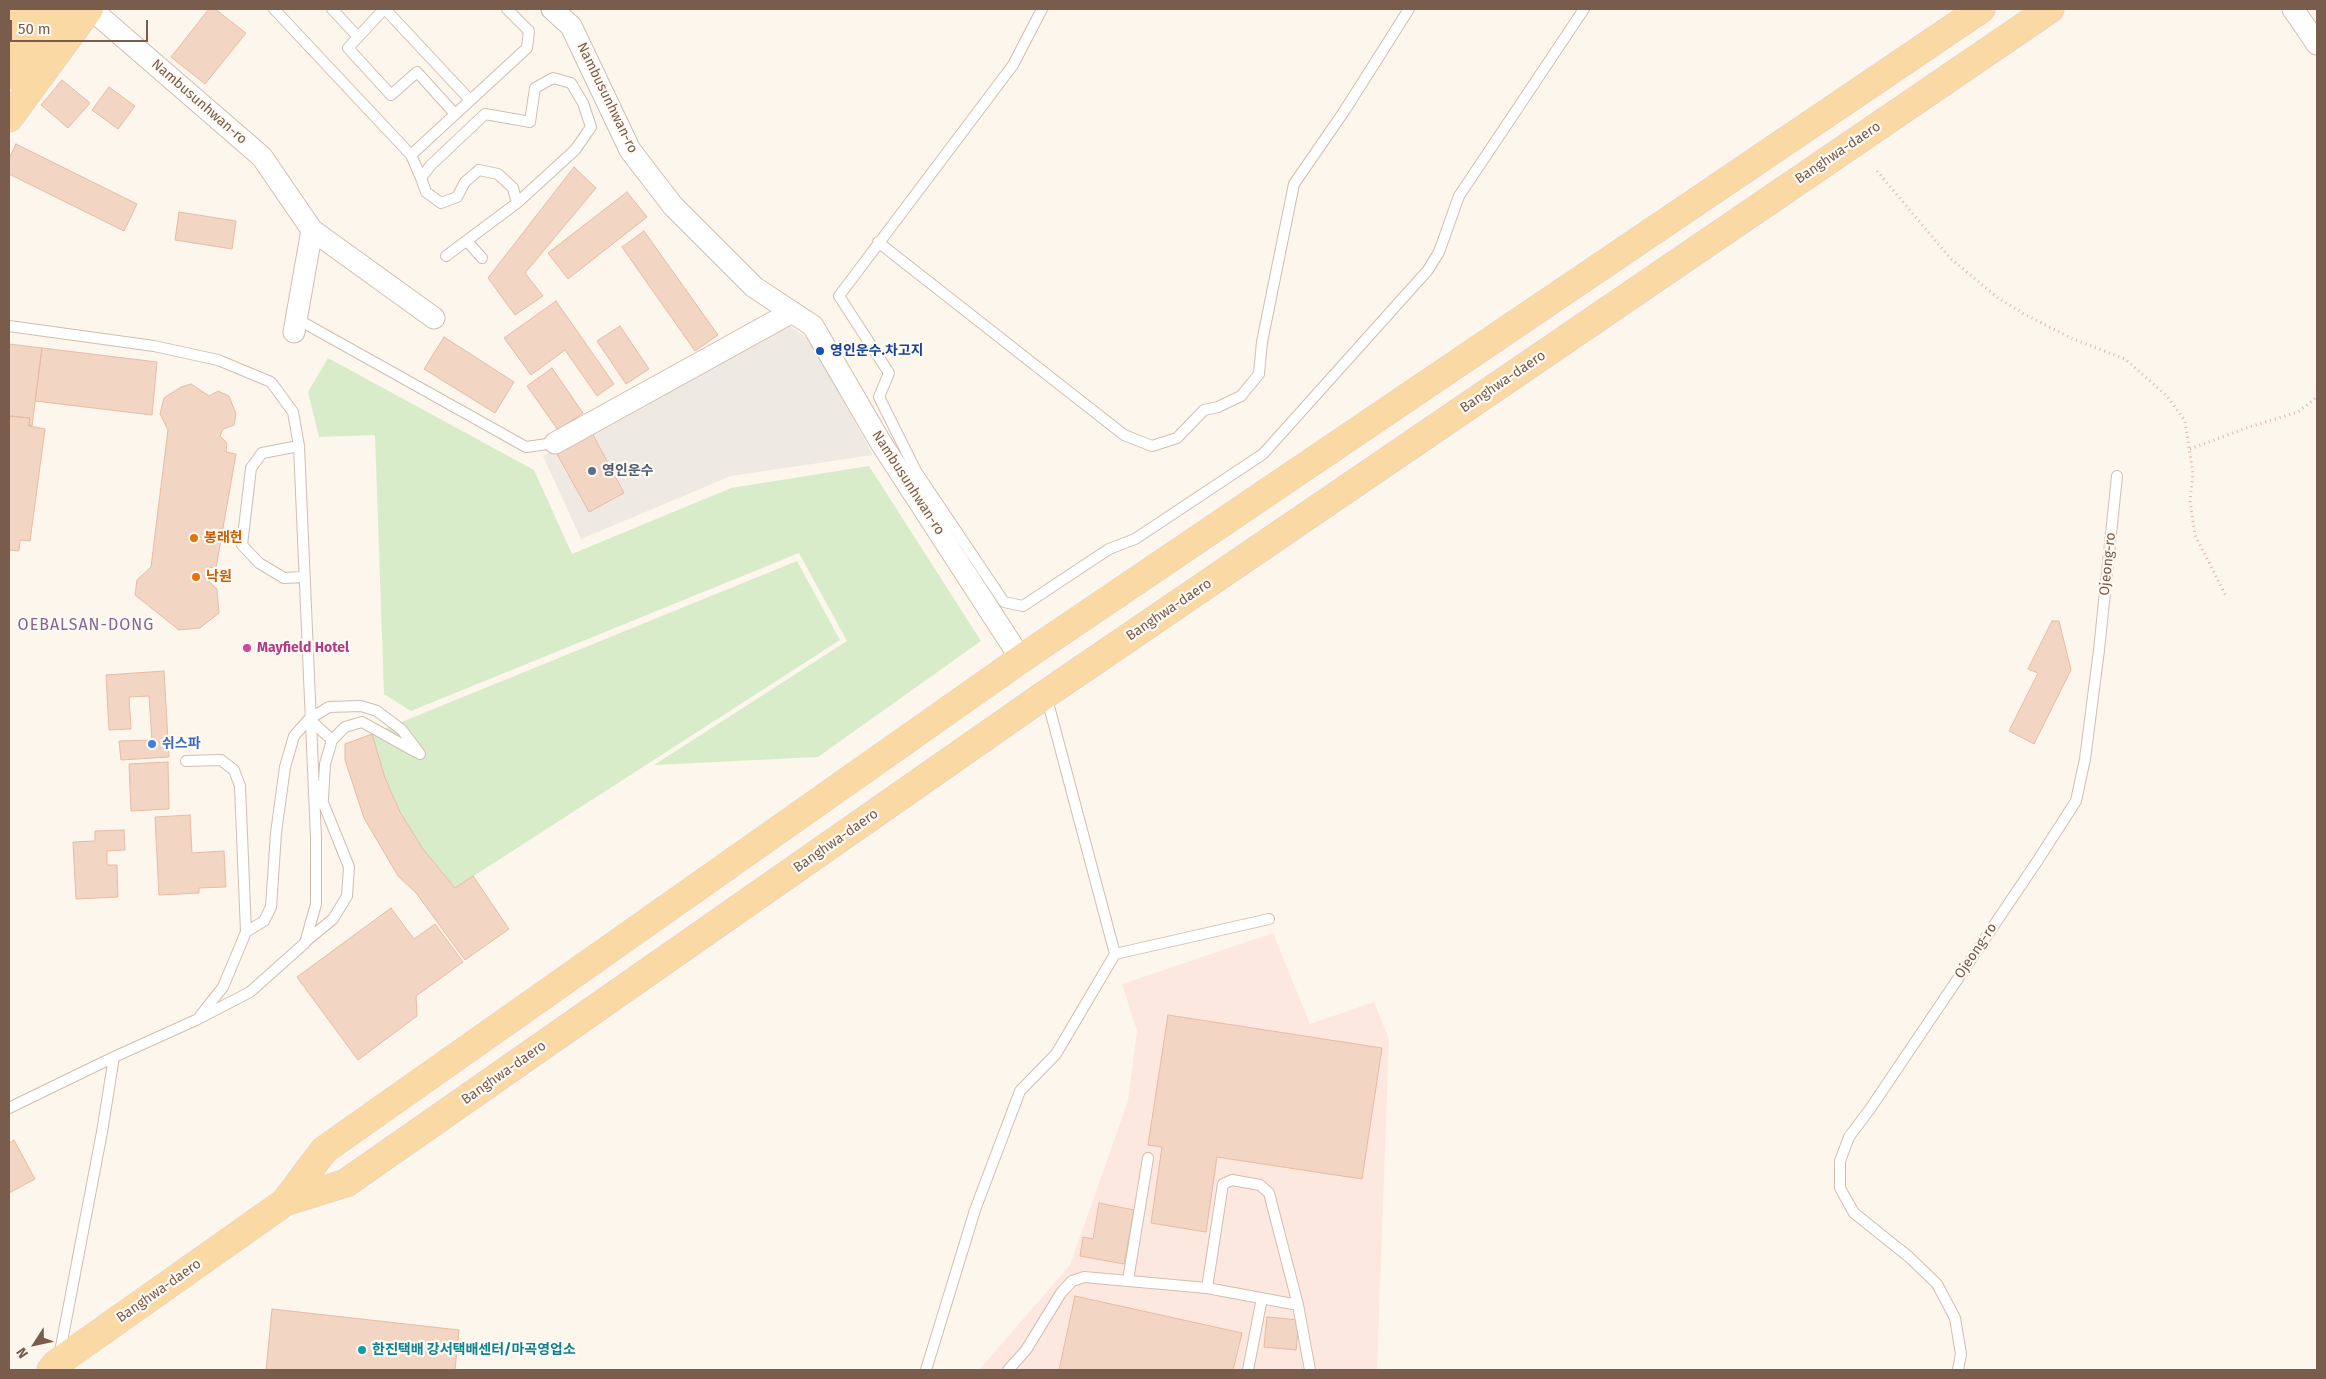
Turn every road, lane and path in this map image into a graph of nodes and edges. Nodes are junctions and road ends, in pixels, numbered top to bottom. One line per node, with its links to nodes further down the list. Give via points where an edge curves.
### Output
1 (28, 9): 15 (main road)
2 (59, 9): 18 (main road)
3 (90, 9): 21 (main road, Nambusunhwan-ro); 26 (street, Nambusunhwan-ro, via 262,157)
4 (274, 9): 22 (lane)
5 (332, 9): 16 (lane)
6 (384, 9): 16 (lane); 19 (lane)
7 (507, 9): 19 (lane, via 528,31 527,48)
8 (552, 9): 31 (street, Nambusunhwan-ro, via 571,26 630,150 672,206 754,287)
9 (1042, 9): 28 (lane, via 1013,65)
10 (1409, 9): 28 (lane, via 1294,184 1262,342 1259,374 1241,396 1204,410 1177,438 1152,446 1124,435)
11 (1584, 9): 28 (lane, via 1459,196 1439,252 1428,270 1263,454 1135,539 1109,548 1023,606 1004,602 916,471 879,397 889,373 839,296)
12 (1981, 9): 42 (main road, Banghwa-daero)
13 (2050, 9): 43 (main road, Banghwa-daero)
14 (2293, 9): 17 (street)
15 (9, 34)
16 (358, 36): 20 (lane, via 348,48 391,95 417,72)
17 (2317, 44)
18 (9, 75)
19 (470, 100): 20 (lane)
20 (455, 114): 22 (lane)
21 (9, 118)
22 (412, 155): 24 (lane)
23 (1877, 171): 38 (path, via 1950,258 1998,298 2073,340 2125,359 2148,378 2167,396 2185,421)
24 (421, 178): 25 (lane, via 426,192 441,203 457,197 465,182 479,170 498,174 513,188); 25 (lane, via 485,114 530,122 535,88 553,78 571,84 583,103 591,127 575,150)
25 (517, 203): 27 (lane)
26 (312, 230): 32 (street, Nambusunhwan-ro); 33 (street)
27 (467, 241): 29 (lane); 30 (lane)
28 (878, 242)
29 (446, 256)
30 (482, 258)
31 (792, 312): 36 (street); 42 (street, Nambusunhwan-ro, via 813,326 881,443)
32 (434, 318)
33 (295, 325): 36 (lane, via 526,447)
34 (9, 326): 37 (lane, via 154,346 218,360 271,382 293,412)
35 (2317, 397): 38 (path, via 2298,412)
36 (555, 442)
37 (299, 446): 40 (lane); 40 (lane, via 262,453 250,468 242,545 259,563 284,578)
38 (2190, 449): 41 (path, via 2193,474 2190,501 2196,535)
39 (2118, 476): 67 (lane, Ojeong-ro, via 2100,650 2076,801 1849,1137 1840,1161 1840,1188 1854,1213 1937,1284 1955,1318 1961,1354)
40 (304, 577): 44 (lane)
41 (2226, 596)
42 (1021, 659): 57 (main road, Banghwa-daero, via 324,1150)
43 (1046, 694): 52 (lane); 57 (main road, Banghwa-daero, via 346,1183)
44 (309, 719): 45 (lane); 45 (lane, via 329,707 361,706 377,711 402,730 420,754 362,722 345,727); 47 (lane); 50 (lane, via 294,736 285,767 271,907 264,921)
45 (332, 740): 48 (lane, via 325,764)
46 (186, 761): 50 (lane, via 221,760 234,770 240,786)
47 (312, 776): 48 (lane); 51 (lane, via 316,904)
48 (323, 803): 51 (lane, via 349,867 347,896 333,918)
49 (1269, 918): 52 (lane)
50 (246, 932): 53 (lane, via 224,987)
51 (305, 943): 53 (lane, via 250,992)
52 (1115, 954): 63 (lane, via 1056,1054 1020,1091 975,1210)
53 (196, 1020): 54 (lane)
54 (114, 1057): 55 (lane); 62 (lane)
55 (9, 1108)
56 (1148, 1158): 58 (lane)
57 (285, 1202): 62 (main road, Banghwa-daero)
58 (1128, 1280): 59 (lane); 64 (lane, via 1084,1277 1072,1281 1026,1350)
59 (1207, 1288): 60 (lane); 61 (lane, via 1222,1187 1232,1180 1254,1183 1269,1194)
60 (1262, 1298): 61 (lane); 65 (lane)
61 (1298, 1305): 66 (lane)
62 (54, 1369)
63 (926, 1370)
64 (1008, 1370)
65 (1248, 1370)
66 (1310, 1370)
67 (1958, 1370)

